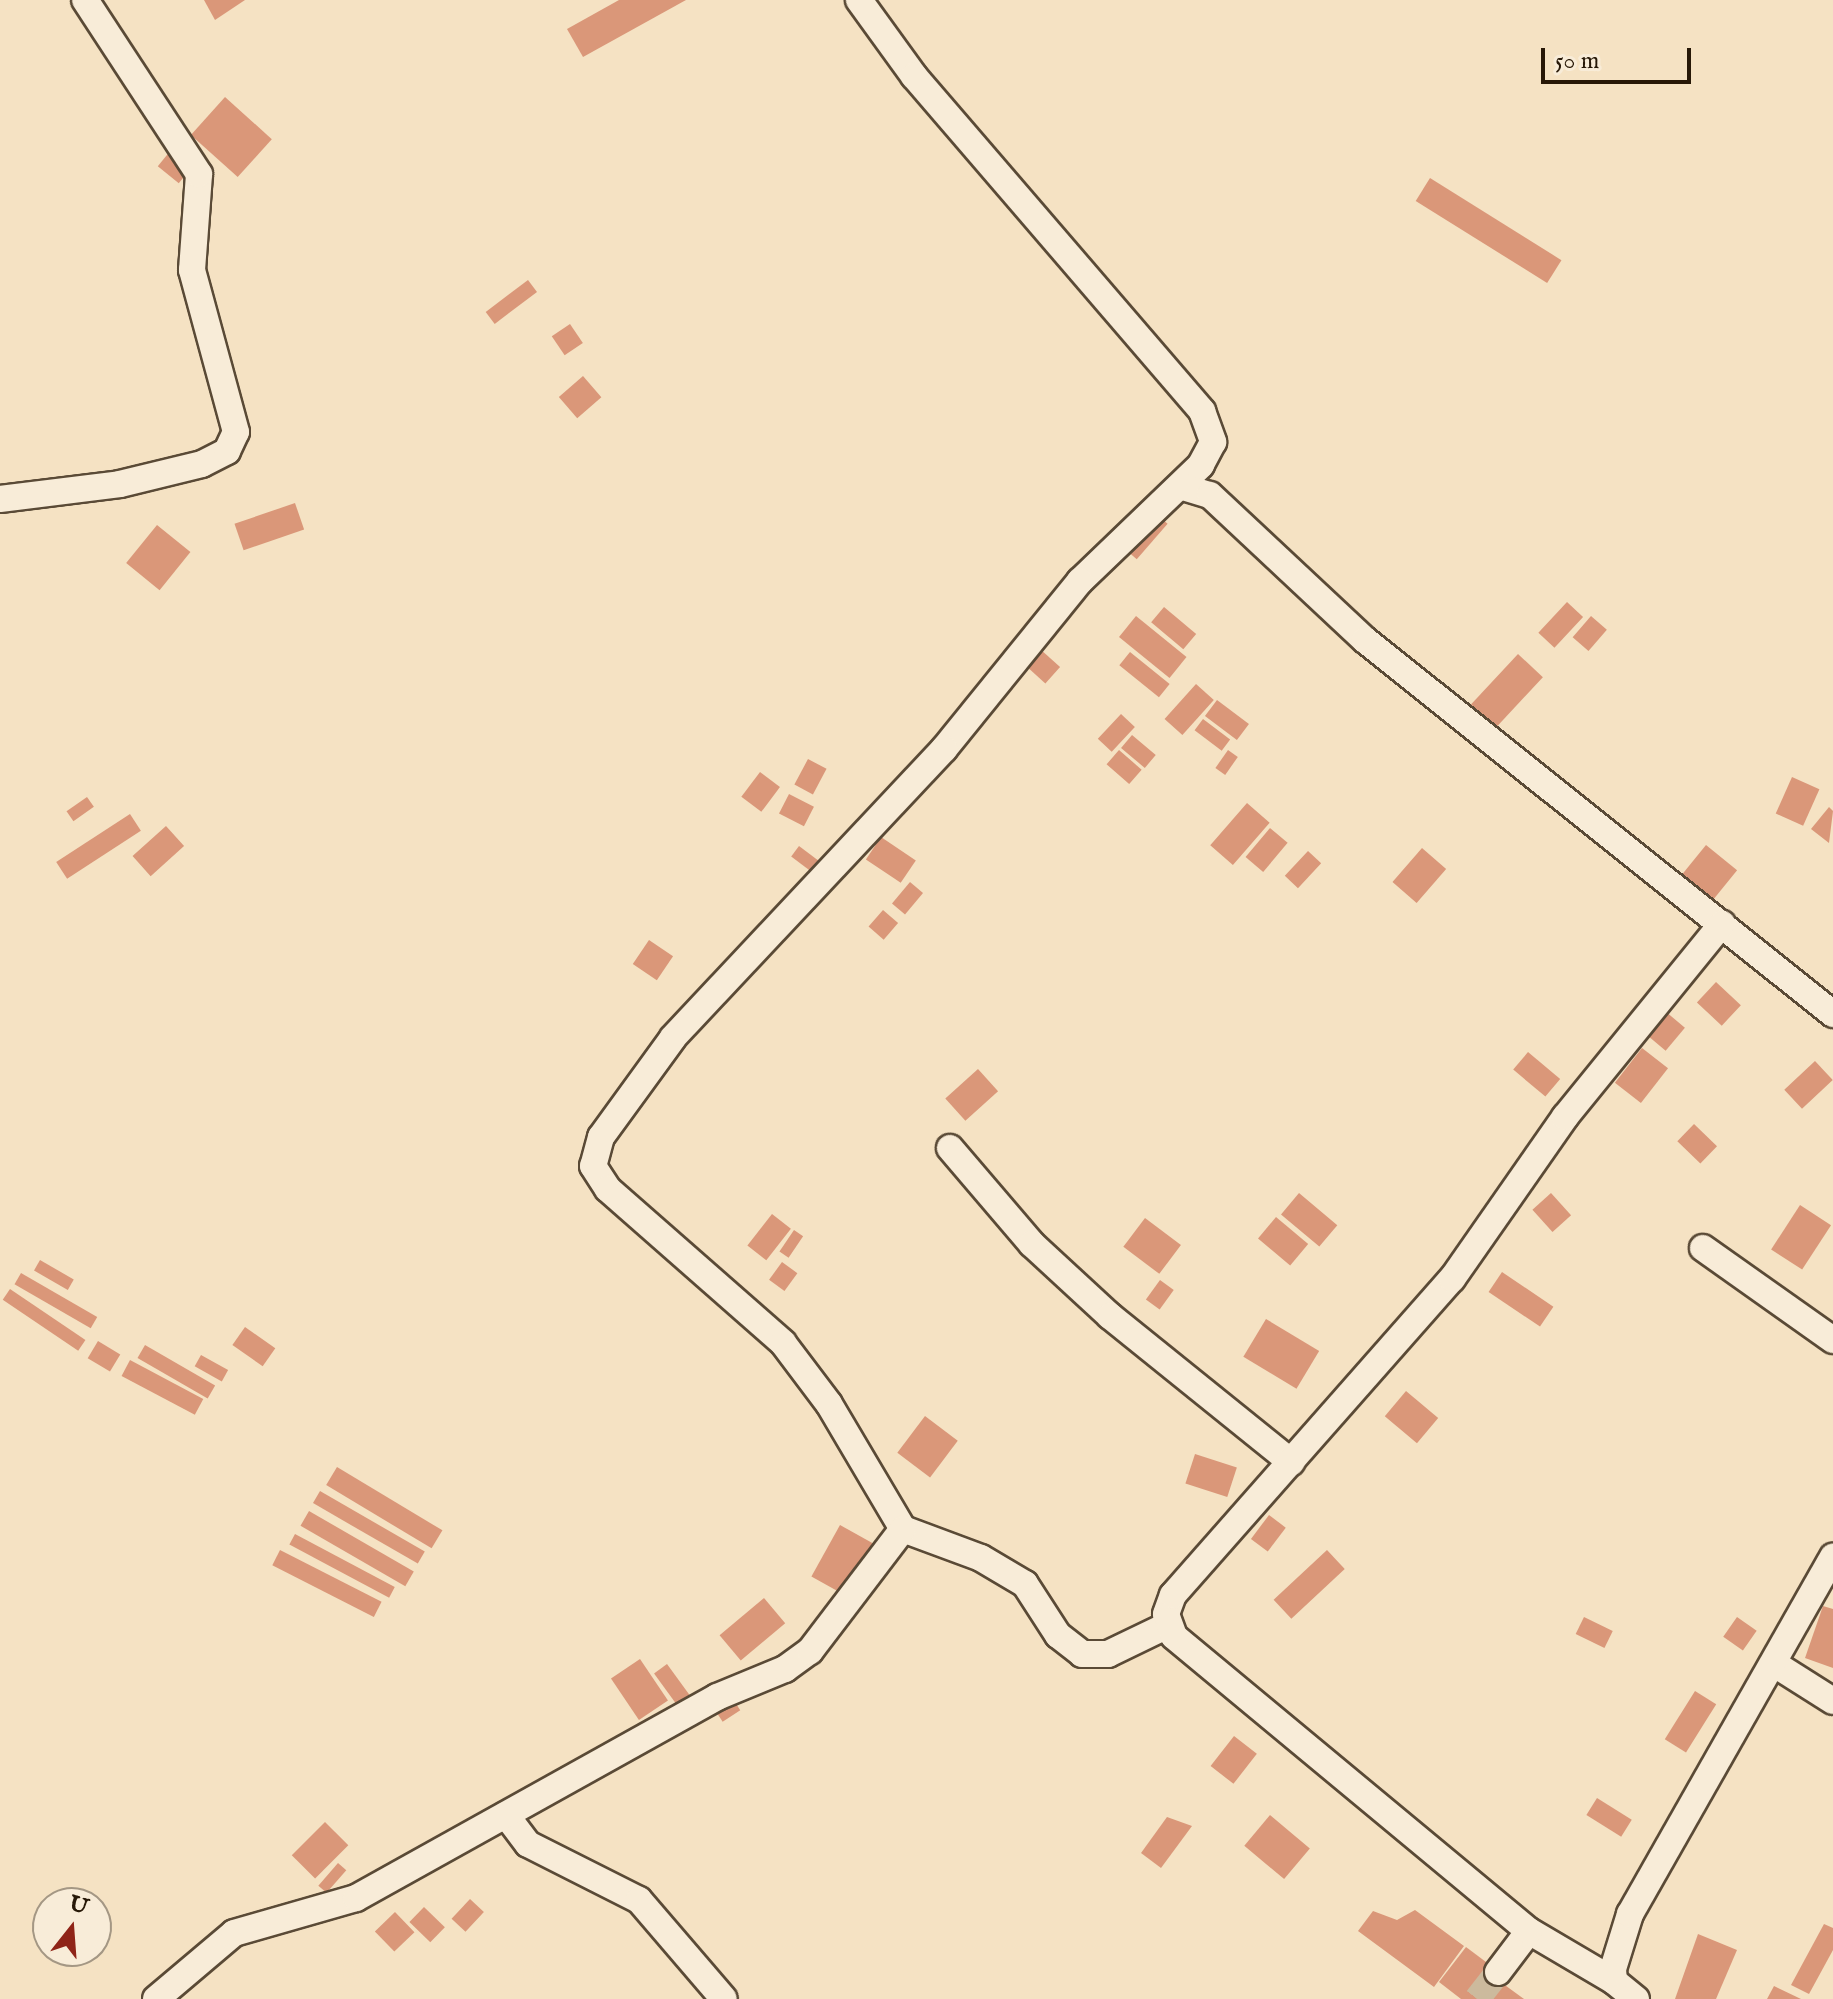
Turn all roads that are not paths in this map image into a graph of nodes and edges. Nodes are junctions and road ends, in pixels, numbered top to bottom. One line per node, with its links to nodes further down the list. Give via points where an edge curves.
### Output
1 (85, 0): 4 (street, via 199,174 192,270 236,432 227,451 202,464 120,484)
2 (859, 0): 3 (street, via 923,87 1202,411 1213,442)
3 (1180, 486): 5 (street, via 1210,495 1365,640); 11 (street, via 1080,581 944,749 673,1038 594,1153 593,1166 608,1189 749,1309 804,1368)
4 (0, 499)
5 (1722, 924): 6 (street); 10 (street, via 1565,1117 1452,1279)
6 (1833, 1014)
7 (950, 1148): 10 (street, via 1032,1244 1110,1316)
8 (1703, 1248): 9 (street)
9 (1833, 1340)
10 (1291, 1462): 13 (street, via 1173,1595)
11 (903, 1529): 13 (street, via 981,1558 1025,1584 1058,1635 1082,1654 1108,1654); 16 (street, via 810,1651)
12 (1833, 1557): 14 (street)
13 (1168, 1625): 17 (street)
14 (1776, 1665): 15 (street); 19 (street, via 1630,1914 1614,1955)
15 (1833, 1701)
16 (506, 1815): 20 (street, via 356,1898 234,1933); 21 (street, via 528,1844 639,1900)
17 (1529, 1931): 18 (street); 19 (street)
18 (1498, 1972)
19 (1614, 1981): 22 (street)
20 (156, 1999)
21 (724, 1999)
22 (1636, 1999)

